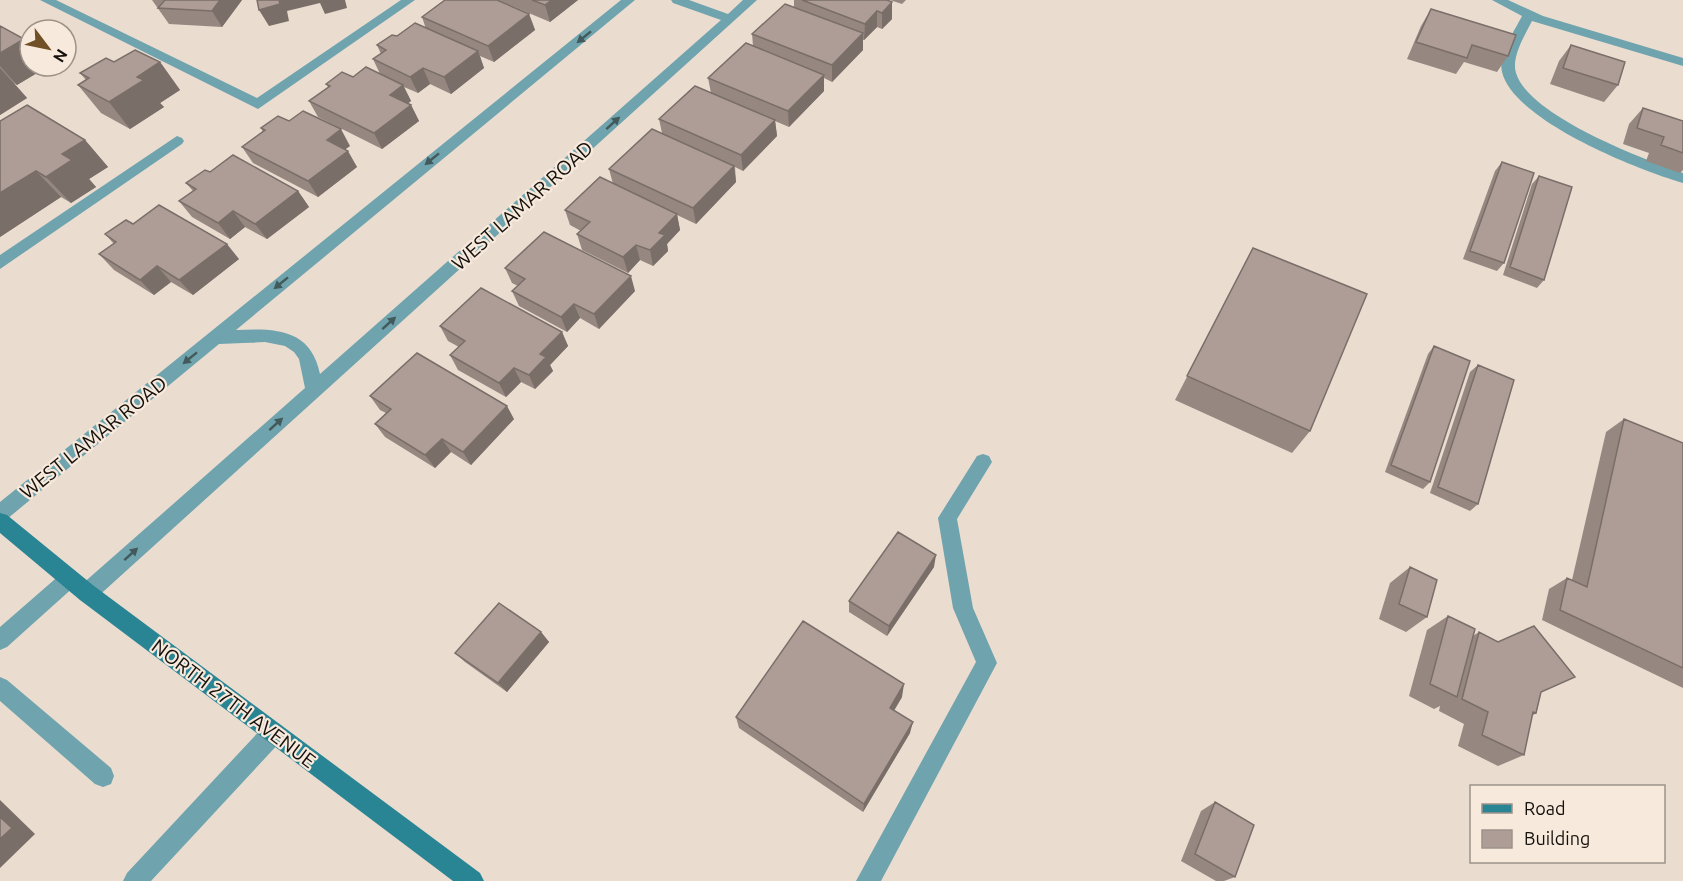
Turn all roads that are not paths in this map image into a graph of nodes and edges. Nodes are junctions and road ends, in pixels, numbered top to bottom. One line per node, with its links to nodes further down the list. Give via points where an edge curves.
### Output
1 (46, 0): 2 (street, via 258,104)
2 (409, 0)
3 (629, 0): 13 (street, WEST LAMAR ROAD, one-way to 13)
4 (677, 0): 8 (street)
5 (751, 0): 8 (street, WEST LAMAR ROAD)
6 (1502, 1): 7 (street)
7 (1528, 15): 9 (street); 11 (street, via 1512,50 1509,72 1518,91 1537,109 1569,128 1636,161)
8 (730, 20): 14 (street, WEST LAMAR ROAD, one-way to 8)
9 (1683, 62)
10 (177, 141): 12 (street)
11 (1683, 178)
12 (0, 263)
13 (214, 338): 14 (street, via 268,335 292,342 307,356); 16 (street, WEST LAMAR ROAD, one-way to 16)
14 (314, 390): 19 (street, WEST LAMAR ROAD, one-way to 14)
15 (983, 462): 26 (street, via 947,518 963,608 987,663)
16 (0, 513)
17 (0, 521): 18 (main road, NORTH 27TH AVENUE)
18 (69, 579): 19 (main road, NORTH 27TH AVENUE); 20 (street)
19 (87, 593): 22 (main road, NORTH 27TH AVENUE)
20 (0, 640)
21 (0, 687): 23 (street)
22 (273, 733): 24 (street); 25 (main road, NORTH 27TH AVENUE)
23 (104, 776)
24 (135, 881)
25 (472, 881)
26 (868, 881)

